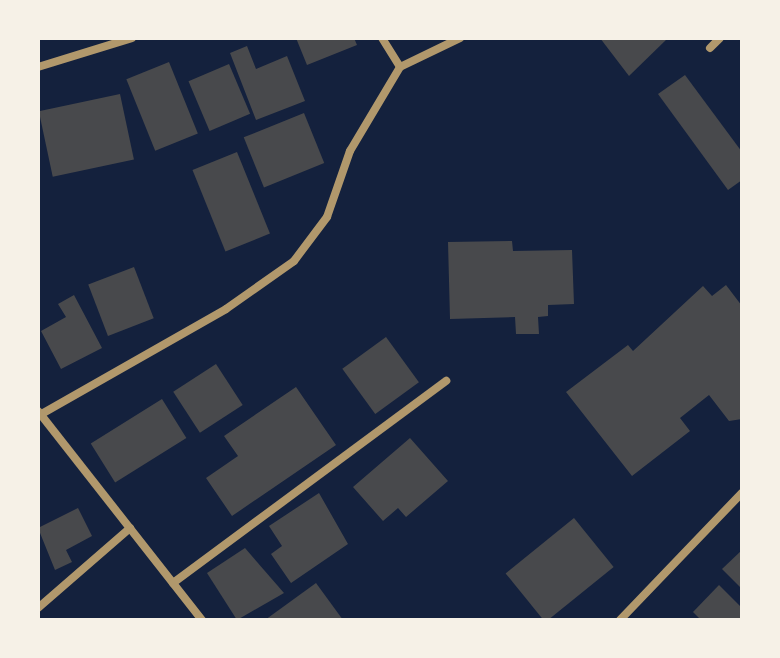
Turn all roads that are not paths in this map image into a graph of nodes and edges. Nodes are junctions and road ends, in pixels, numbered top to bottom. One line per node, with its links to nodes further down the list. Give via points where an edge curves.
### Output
1 (132, 38): 6 (street)
2 (382, 38): 7 (street)
3 (460, 38): 7 (street)
4 (720, 38): 5 (street)
5 (710, 48)
6 (38, 67)
7 (400, 67): 9 (street, via 350,151 327,217 294,261 226,309)
8 (446, 381): 12 (street)
9 (38, 414): 11 (street)
10 (742, 493): 15 (street)
11 (130, 528): 12 (street); 13 (street)
12 (173, 583): 14 (street)
13 (38, 608)
14 (202, 620)
15 (620, 620)

